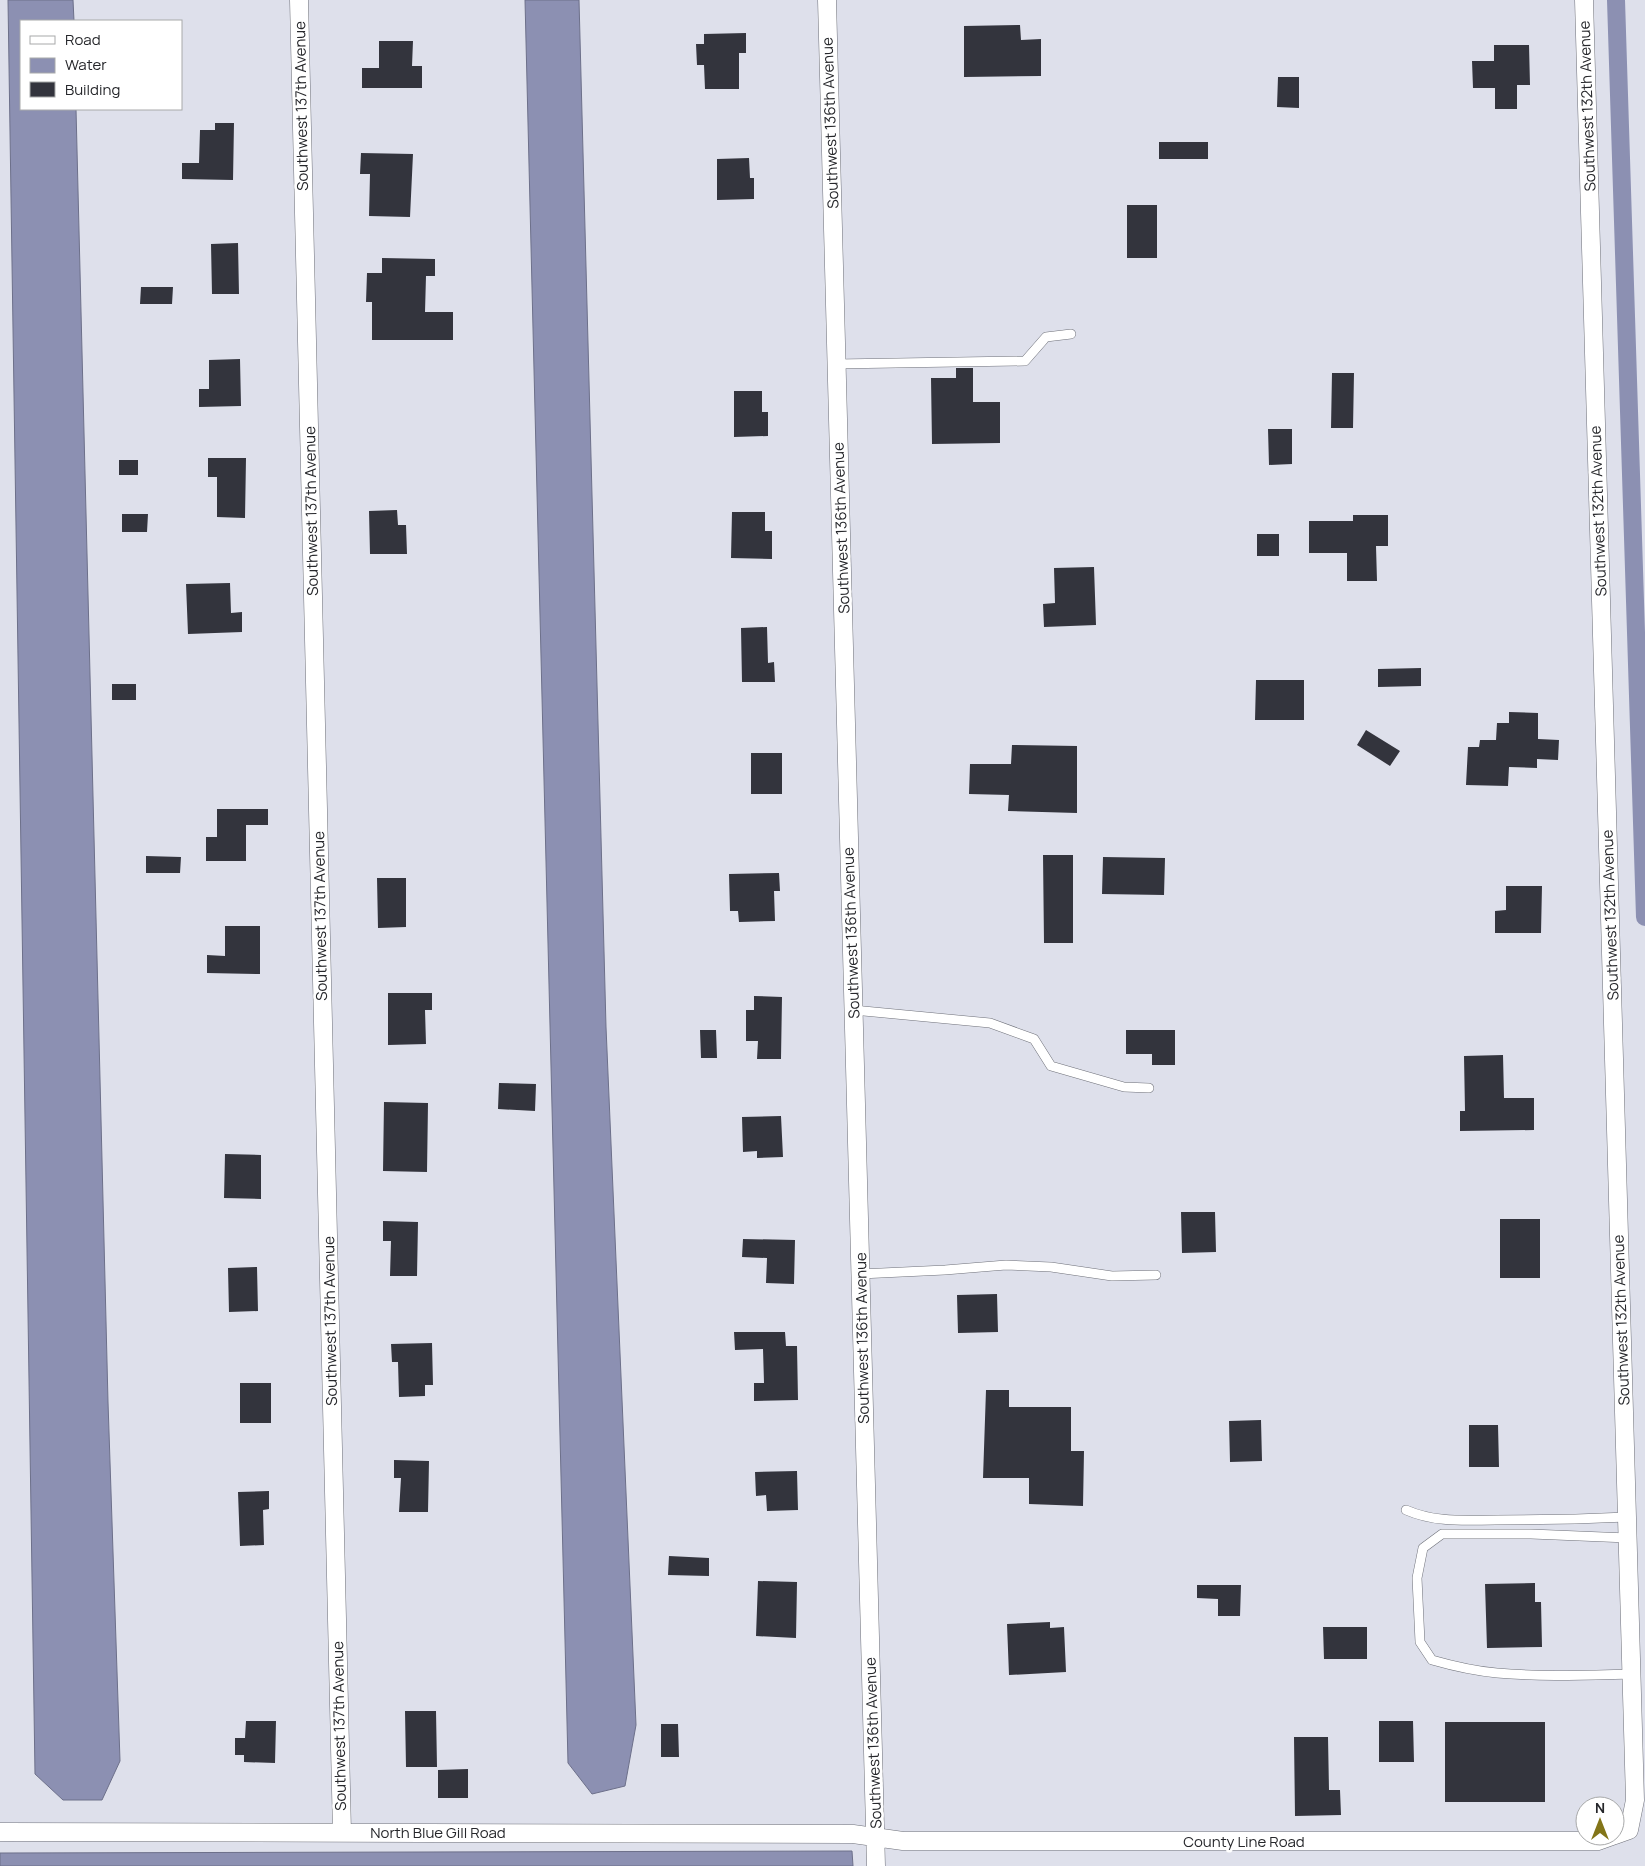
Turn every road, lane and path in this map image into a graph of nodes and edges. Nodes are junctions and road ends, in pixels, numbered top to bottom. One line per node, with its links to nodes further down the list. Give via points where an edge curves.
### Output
1 (299, 0): 16 (street, Southwest 137th Avenue)
2 (827, 0): 5 (street, Southwest 136th Avenue)
3 (1584, 0): 11 (street, Southwest 132th Avenue)
4 (1071, 334): 5 (lane, via 1046,337 1025,362)
5 (836, 364): 6 (street, Southwest 136th Avenue)
6 (853, 1010): 7 (lane, via 990,1023 1034,1039 1051,1066 1124,1087); 8 (street, Southwest 136th Avenue)
7 (1149, 1088)
8 (860, 1274): 9 (lane, via 1006,1265 1051,1266 1112,1276); 17 (street, Southwest 136th Avenue)
9 (1156, 1275)
10 (1406, 1510): 11 (lane, via 1419,1516 1452,1521)
11 (1627, 1517): 12 (street, Southwest 132th Avenue)
12 (1628, 1538): 13 (street, Southwest 132th Avenue); 13 (lane, via 1442,1534 1423,1548 1417,1578 1420,1642 1432,1660 1497,1673)
13 (1632, 1674): 14 (street, Southwest 132th Avenue, via 1635,1800)
14 (1625, 1821)
15 (0, 1832): 16 (street, North Blue Gill Road)
16 (342, 1832): 17 (street, North Blue Gill Road)
17 (875, 1836): 18 (street, County Line Road, via 904,1841); 19 (street, Southwest 136th Avenue)
18 (1575, 1841)
19 (876, 1866)

